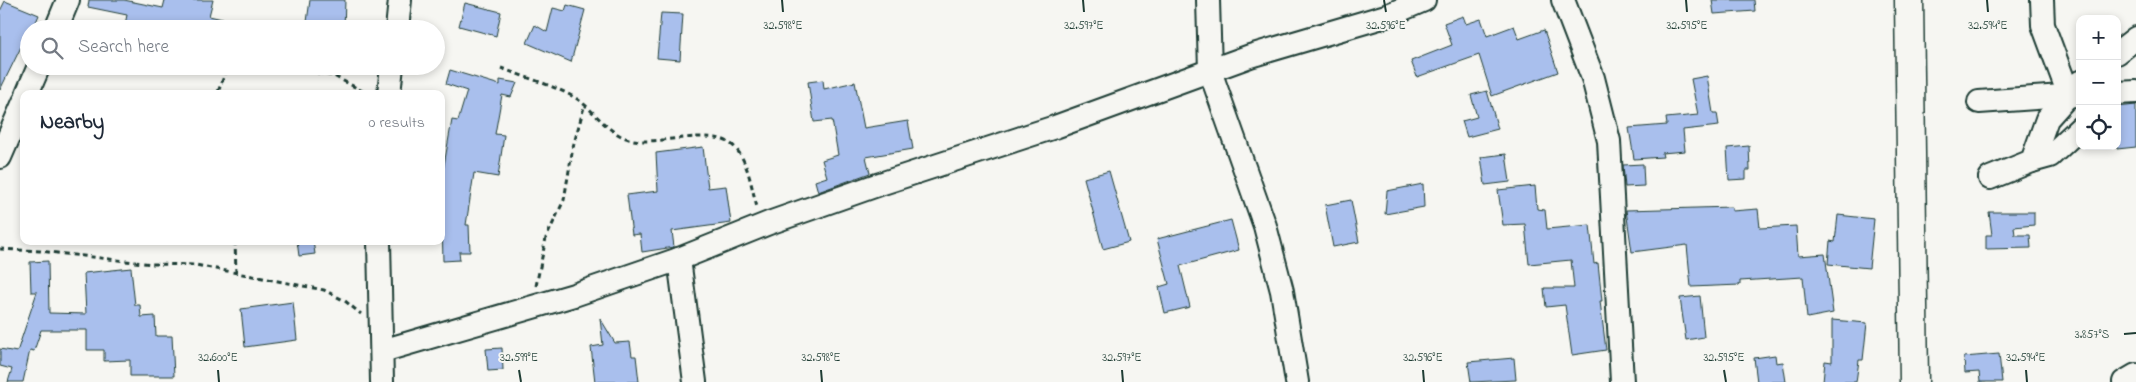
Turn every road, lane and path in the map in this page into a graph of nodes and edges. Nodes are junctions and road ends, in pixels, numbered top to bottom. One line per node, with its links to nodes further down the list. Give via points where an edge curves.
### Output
1 (68, 0): 8 (street)
2 (400, 0): 9 (street)
3 (1208, 0): 13 (street)
4 (1424, 0): 13 (street, via 1386,16 1320,34)
5 (1563, 0): 44 (street, via 1593,78 1609,141)
6 (1909, 0): 45 (main road)
7 (2042, 0): 22 (street, via 2042,25)
8 (60, 20)
9 (398, 20)
10 (2136, 38): 11 (street)
11 (2121, 50)
12 (501, 68): 26 (path, via 574,97)
13 (1210, 71): 32 (street); 43 (street, via 1265,226 1282,291)
14 (35, 75): 19 (street)
15 (225, 75): 18 (path)
16 (329, 75): 20 (path)
17 (391, 75): 21 (street)
18 (221, 88)
19 (29, 90)
20 (360, 90)
21 (389, 90)
22 (2076, 91): 25 (street); 30 (street, via 2047,119)
23 (2136, 92): 24 (street)
24 (2121, 93)
25 (1979, 102)
26 (584, 107): 32 (path, via 615,134 634,141 717,138 729,142 741,155 759,210); 38 (path, via 564,200 546,238)
27 (20, 111): 29 (street)
28 (2076, 132): 30 (street, via 2050,156)
29 (0, 157)
30 (2032, 161): 31 (street)
31 (1990, 178)
32 (769, 224): 36 (street)
33 (235, 245): 37 (path)
34 (379, 245): 39 (street)
35 (0, 248): 37 (path, via 152,264 196,265)
36 (679, 259): 38 (street); 42 (street)
37 (236, 274): 39 (path, via 324,290 345,301)
38 (531, 307): 39 (street)
39 (382, 341): 41 (street)
40 (2136, 375): 46 (street)
41 (382, 382)
42 (695, 382)
43 (1297, 382)
44 (1622, 382)
45 (1914, 382)
46 (2124, 382)

